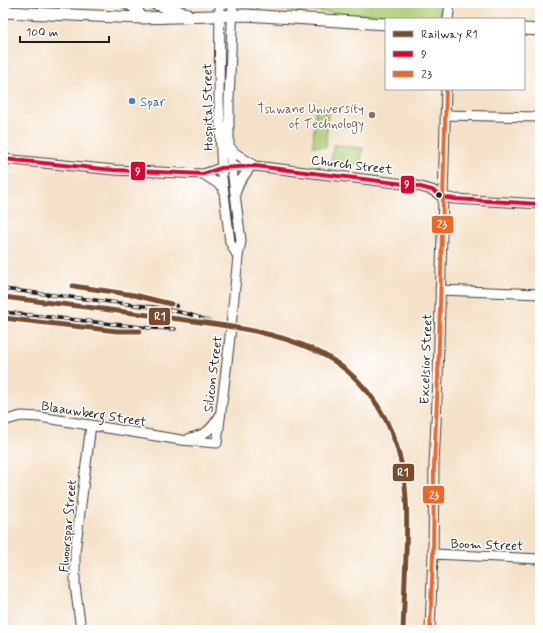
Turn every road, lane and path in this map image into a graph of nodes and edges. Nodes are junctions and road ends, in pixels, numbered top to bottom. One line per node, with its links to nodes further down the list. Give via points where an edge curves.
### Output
1 (126, 3): 10 (main road, via 138,10)
2 (153, 3): 9 (main road)
3 (220, 3): 7 (street, Hospital Street)
4 (233, 3): 8 (street, Hospital Street)
5 (450, 3): 11 (street)
6 (8, 9): 10 (main road)
7 (219, 15): 8 (main road); 9 (main road); 22 (street, Hospital Street)
8 (232, 15): 12 (main road); 18 (street, Hospital Street)
9 (197, 17): 10 (main road)
10 (140, 18)
11 (448, 18)
12 (385, 24)
13 (525, 29): 14 (main road)
14 (540, 30)
15 (446, 90): 16 (street, Excelsior Street)
16 (445, 115): 17 (street); 26 (street, Excelsior Street)
17 (540, 117)
18 (229, 146): 20 (street, Church Street); 21 (street, Hospital Street)
19 (3, 159): 23 (street, Church Street, via 114,170)
20 (253, 166): 21 (street, Church Street); 25 (street, via 239,182); 26 (street, Church Street, via 413,185)
21 (231, 167): 22 (street, Church Street); 25 (street, Hospital Street)
22 (221, 168): 23 (street, Church Street); 24 (street, Hospital Street)
23 (203, 174): 24 (street, Church Street)
24 (223, 186): 28 (street, Hospital Street, via 230,242)
25 (235, 195): 28 (street, Hospital Street, via 241,241)
26 (443, 196): 27 (street, Church Street, via 464,200); 29 (street, Excelsior Street)
27 (540, 204)
28 (238, 258): 31 (street, Silicon Street)
29 (440, 290): 30 (street); 36 (street, Excelsior Street)
30 (540, 294)
31 (220, 414): 34 (street, Blaauwberg Street, via 203,435); 35 (street, Silicon Street)
32 (3, 420): 33 (street, Blaauwberg Street, via 31,416)
33 (91, 425): 34 (street, Blaauwberg Street); 38 (street, Fluoorspar Street, via 75,552 75,585)
34 (181, 440): 35 (street, Blaauwberg Street)
35 (217, 443)
36 (433, 554): 37 (street, Boom Street); 39 (street, Excelsior Street)
37 (540, 559)
38 (80, 630)
39 (430, 630)

